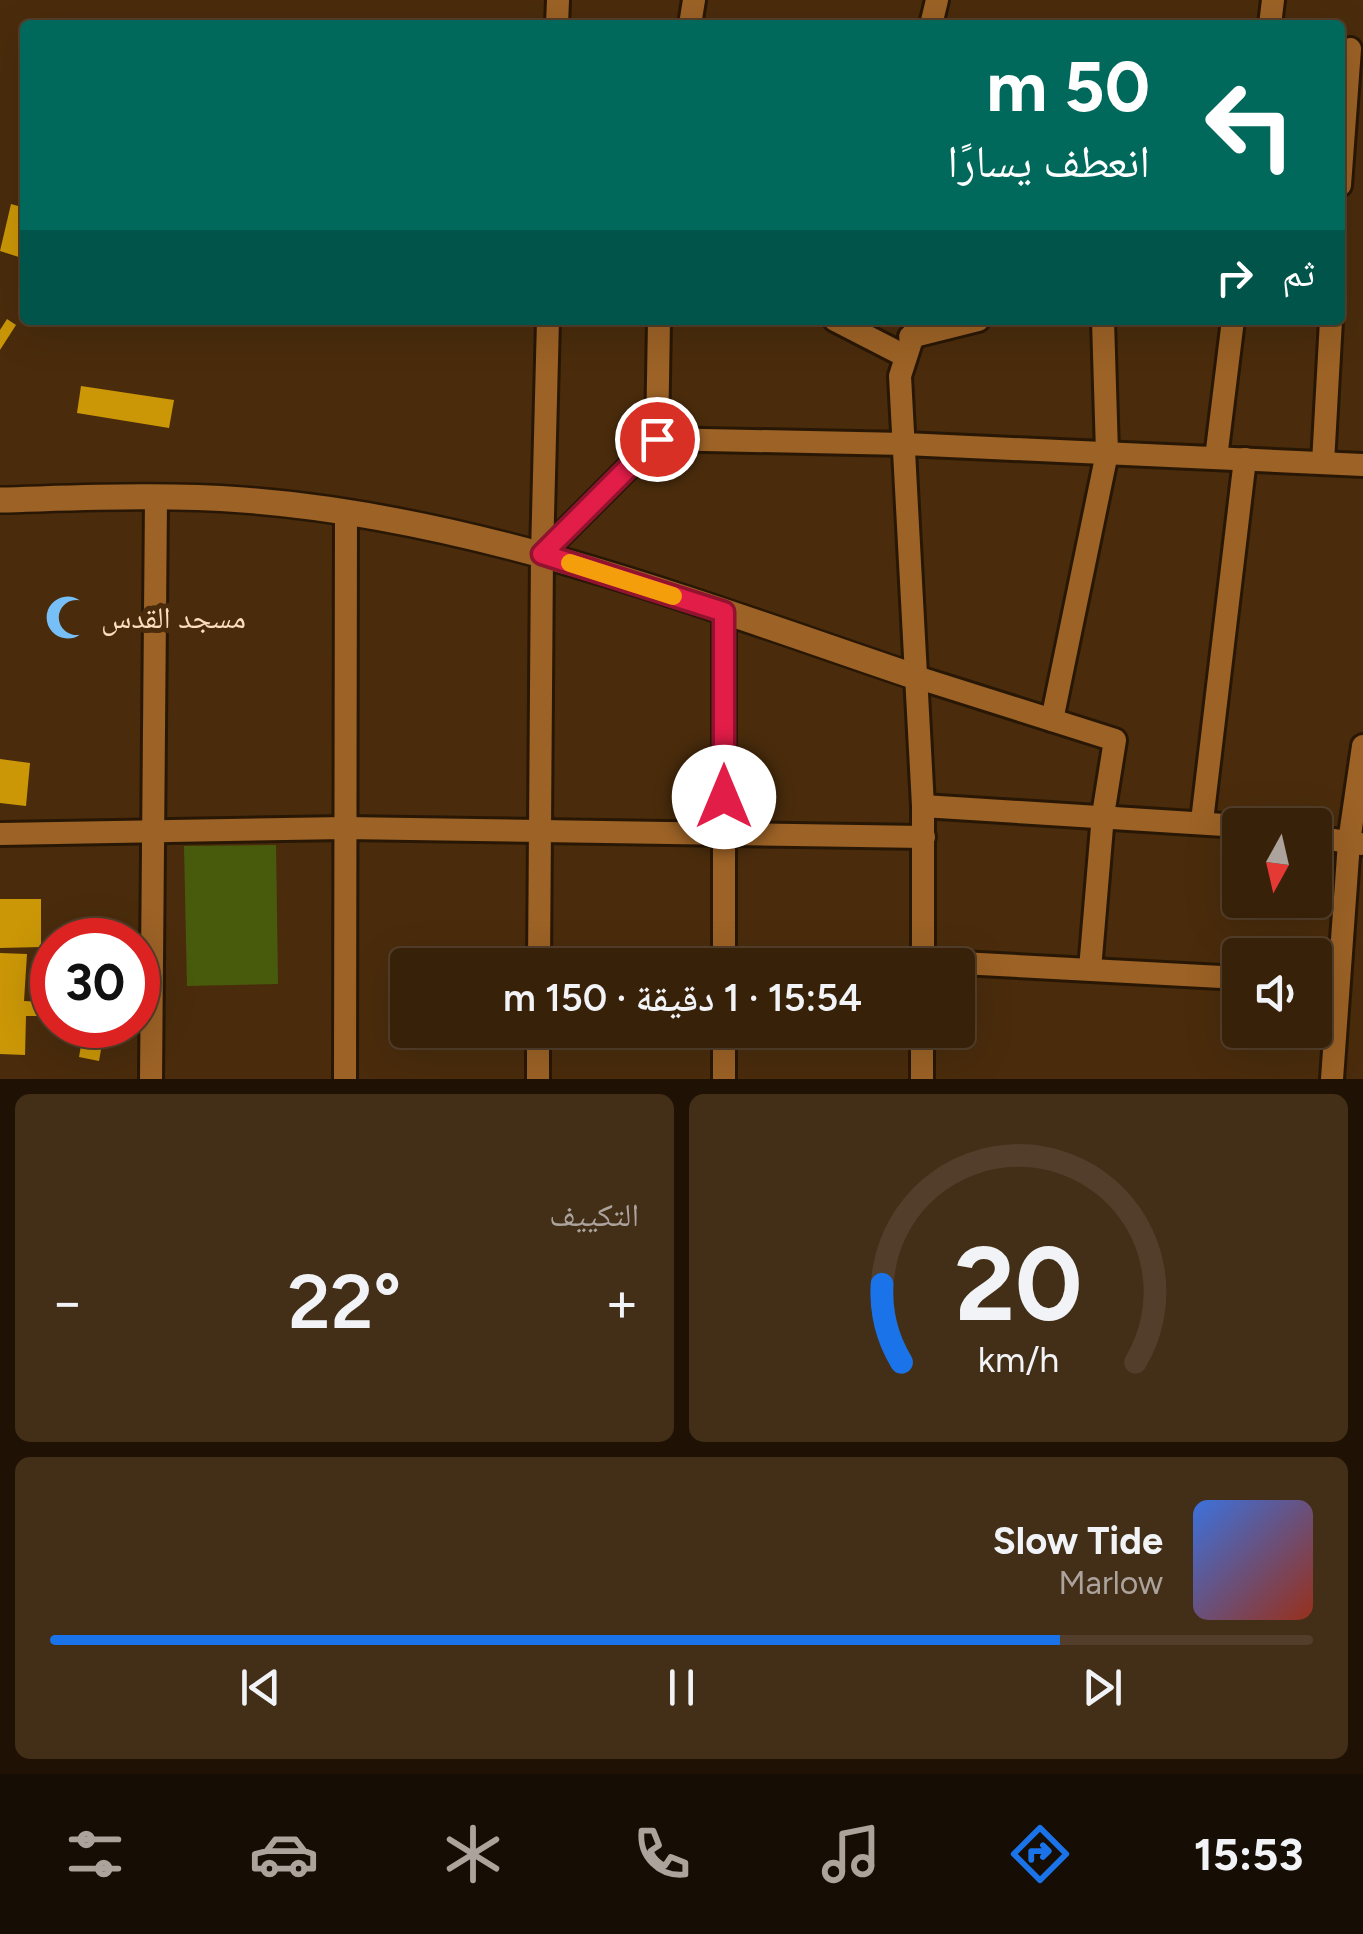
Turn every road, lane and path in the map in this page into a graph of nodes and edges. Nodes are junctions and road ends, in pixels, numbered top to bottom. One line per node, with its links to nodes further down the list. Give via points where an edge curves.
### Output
1 (1350, 49): 2 (street)
2 (1345, 118)
3 (548, 325): 21 (street)
4 (659, 325): 11 (street)
5 (856, 325): 10 (street)
6 (959, 325): 10 (street)
7 (1103, 325): 13 (street)
8 (1232, 325): 14 (street)
9 (1331, 325): 16 (street)
10 (911, 338): 12 (street, via 900,376)
11 (657, 439): 12 (street); 21 (street)
12 (905, 444): 13 (street); 23 (street)
13 (1107, 453): 14 (street); 24 (street)
14 (1216, 458): 15 (street)
15 (1244, 460): 16 (street); 28 (street)
16 (1323, 463): 17 (street)
17 (1363, 465)
18 (156, 499): 19 (street); 20 (street, via 242,500); 31 (street)
19 (0, 500)
20 (346, 514): 21 (street); 30 (street)
21 (542, 554): 22 (street); 32 (street)
22 (724, 612): 23 (street); 34 (street)
23 (916, 677): 24 (street); 26 (street)
24 (1052, 720): 27 (street, via 1115,740)
25 (1363, 746): 36 (street)
26 (923, 806): 27 (street); 35 (street)
27 (1103, 816): 28 (street); 42 (street)
28 (1202, 821): 29 (street)
29 (1222, 824)
30 (346, 828): 31 (street); 32 (street); 49 (street)
31 (153, 829): 33 (street); 48 (street)
32 (540, 831): 34 (street); 37 (street)
33 (0, 834)
34 (724, 834): 35 (street); 38 (street)
35 (924, 837): 39 (street)
36 (1356, 844): 40 (street)
37 (539, 948)
38 (724, 948)
39 (923, 948)
40 (1332, 959)
41 (975, 965): 42 (street)
42 (1090, 969): 43 (street)
43 (1222, 977)
44 (538, 1048): 50 (street)
45 (724, 1048): 51 (street)
46 (922, 1048): 52 (street)
47 (1330, 1048): 53 (street)
48 (151, 1079)
49 (345, 1079)
50 (538, 1079)
51 (724, 1079)
52 (922, 1079)
53 (1332, 1079)

